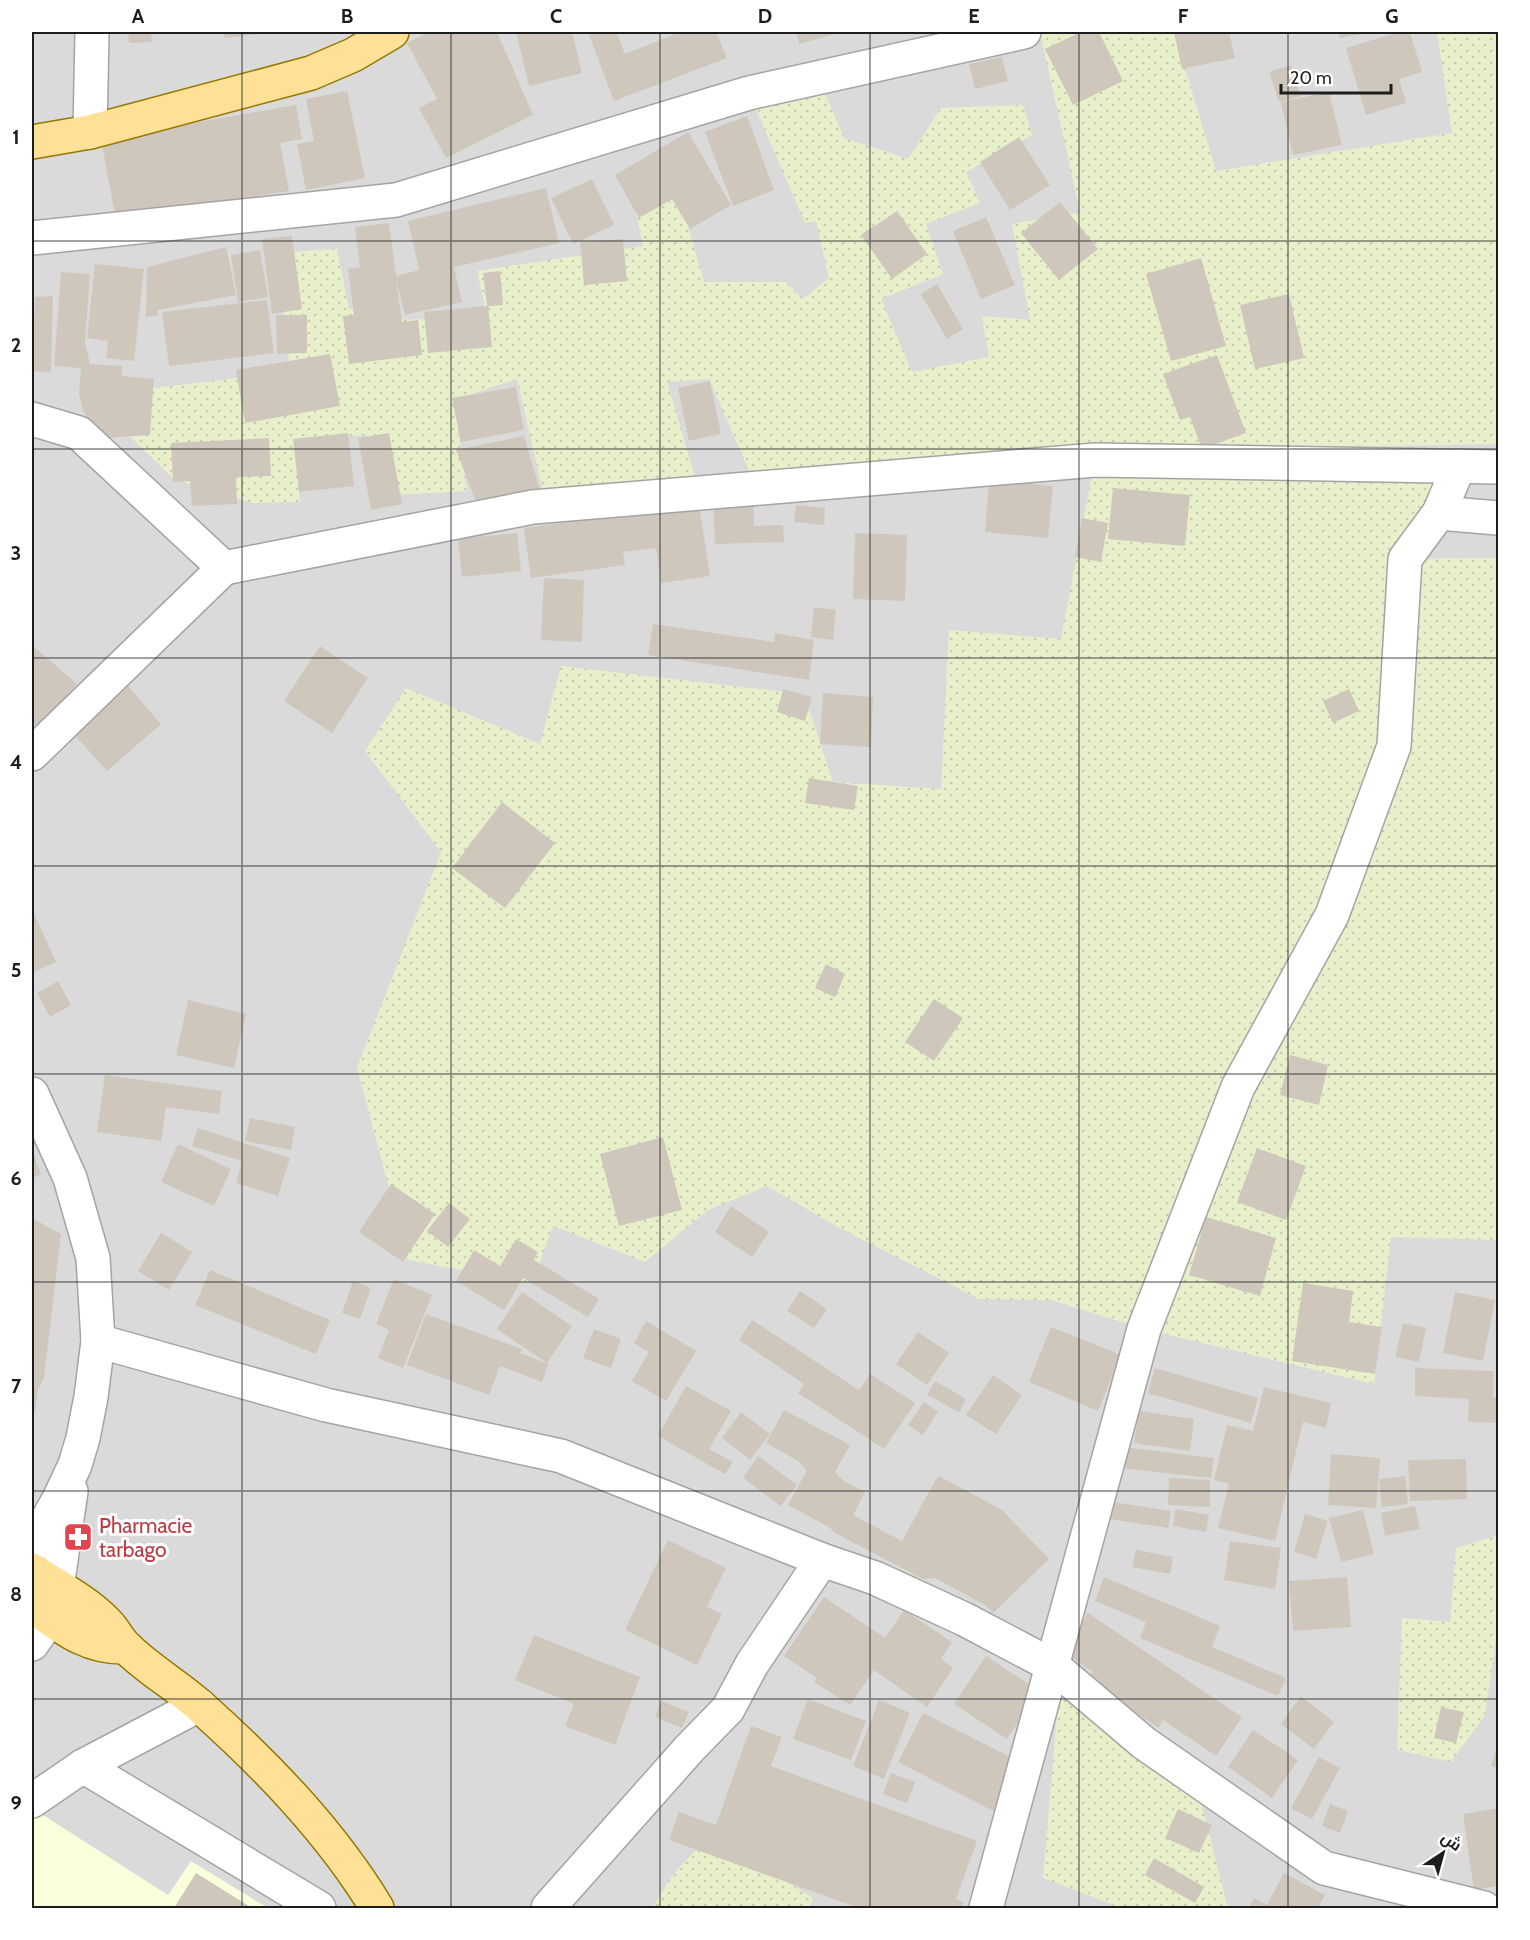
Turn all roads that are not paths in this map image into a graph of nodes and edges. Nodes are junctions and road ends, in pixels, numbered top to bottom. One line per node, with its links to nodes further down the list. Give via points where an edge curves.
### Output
1 (92, 32): 5 (street)
2 (393, 32): 4 (main road)
3 (1024, 32): 7 (street, via 749,93 396,200)
4 (353, 43): 5 (main road, via 311,73)
5 (90, 132): 6 (main road)
6 (32, 142)
7 (32, 237)
8 (32, 419): 13 (street, via 79,433)
9 (1459, 465): 10 (street); 11 (street); 13 (street, via 1095,460 533,507)
10 (1498, 467)
11 (1439, 513): 12 (street); 22 (street, via 1405,559 1394,747 1332,915 1238,1087 1144,1329)
12 (1498, 518)
13 (224, 568): 14 (street)
14 (32, 754)
15 (32, 1094): 16 (street, via 70,1178 93,1258)
16 (98, 1341): 17 (street, via 91,1397); 19 (street, via 326,1406 561,1456)
17 (75, 1465): 18 (street); 20 (street)
18 (32, 1547)
19 (822, 1560): 22 (street, via 875,1578 964,1618); 28 (street, via 752,1664 728,1709)
20 (43, 1595): 21 (street); 23 (main road, via 81,1639 125,1647)
21 (32, 1644)
22 (1053, 1666): 29 (street); 30 (street, via 1144,1743 1324,1868)
23 (199, 1705): 24 (street); 27 (main road, via 273,1774 320,1829)
24 (83, 1766): 25 (street); 26 (street)
25 (32, 1801)
26 (319, 1908)
27 (377, 1908)
28 (548, 1908)
29 (986, 1908)
30 (1484, 1908)

